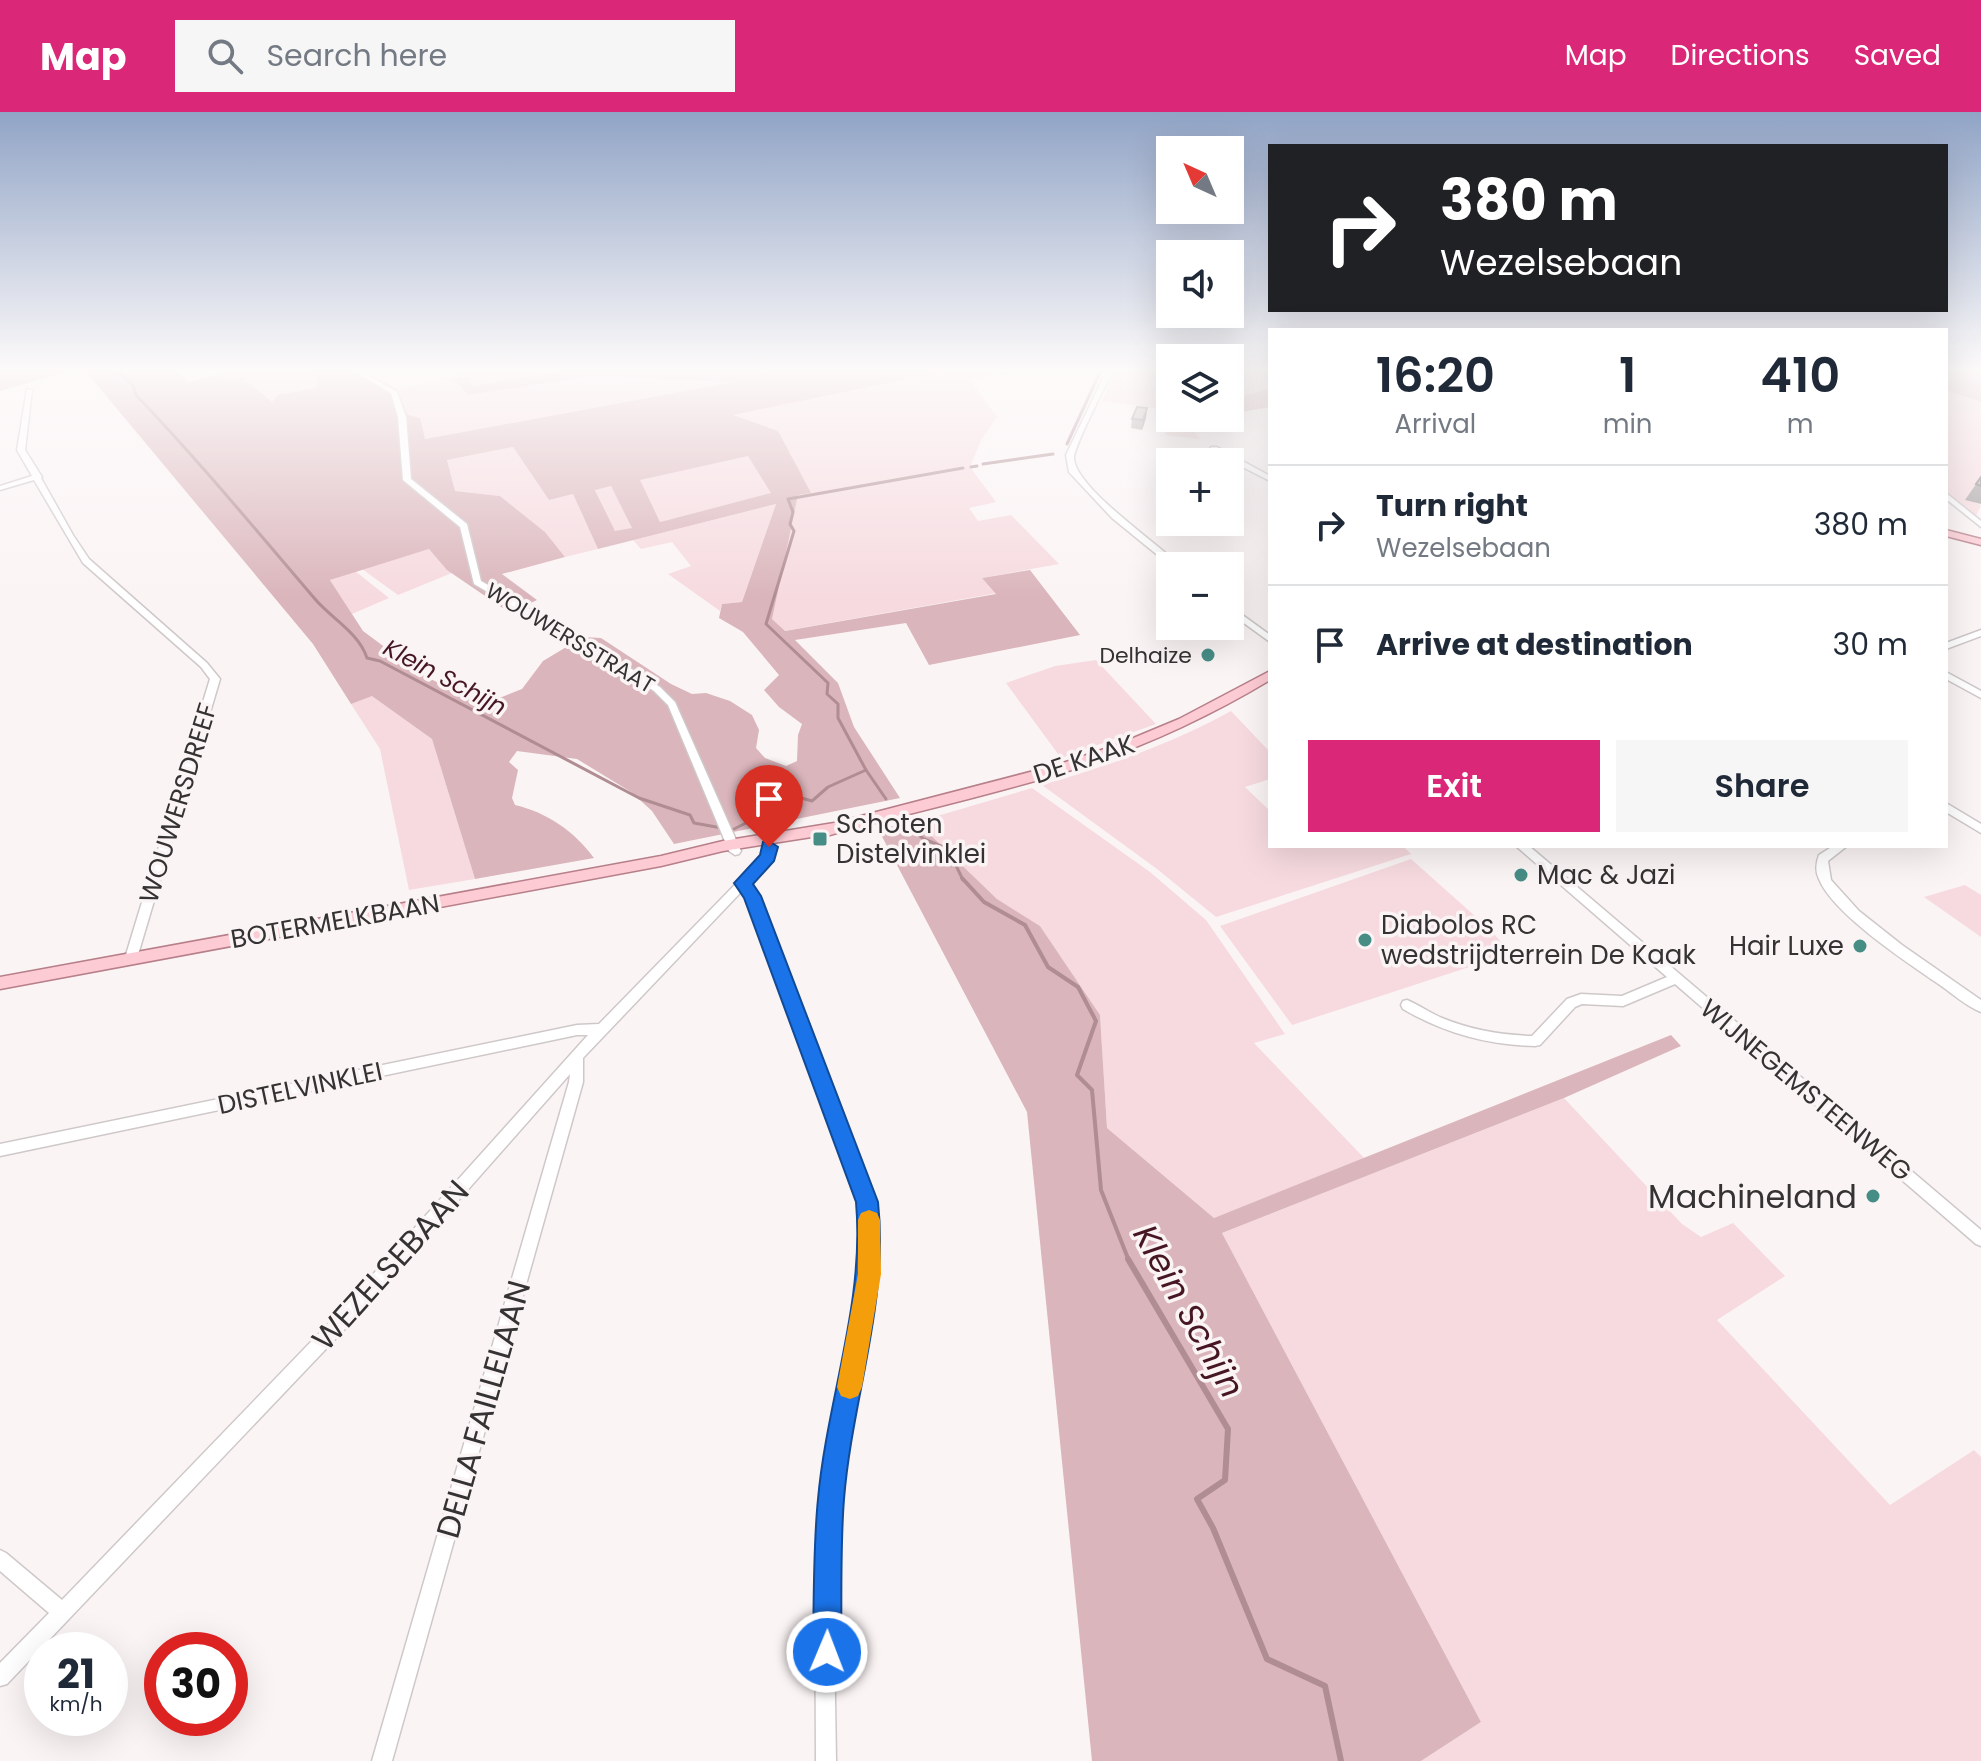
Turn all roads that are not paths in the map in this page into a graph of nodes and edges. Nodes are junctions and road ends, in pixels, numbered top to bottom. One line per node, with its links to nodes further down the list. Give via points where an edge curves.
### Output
1 (22, 445): 5 (street, WOUWERSDREEF)
2 (404, 445): 25 (street, WOUWERSSTRAAT, via 407,480 464,526 477,582 657,689 672,704)
3 (1075, 445): 12 (street, via 1069,464 1073,472)
4 (1244, 465): 6 (street)
5 (38, 477): 7 (street); 29 (street, WOUWERSDREEF, via 86,561 215,679)
6 (1267, 477)
7 (0, 488)
8 (1948, 497): 9 (street)
9 (1981, 525)
10 (1948, 534): 11 (main road)
11 (1981, 542)
12 (1159, 552)
13 (1244, 620): 15 (street)
14 (1981, 633): 16 (street)
15 (1268, 638)
16 (1948, 645)
17 (1268, 676): 21 (main road, DE KAAK, via 1216,707 1125,748)
18 (1948, 676): 19 (street)
19 (1981, 695)
20 (1948, 808): 23 (street)
21 (888, 814): 22 (main road, BOTERMELKBAAN)
22 (833, 828): 24 (main road, BOTERMELKBAAN); 25 (main road, BOTERMELKBAAN)
23 (1981, 829)
24 (769, 847): 25 (main road, BOTERMELKBAAN); 28 (street, WEZELSEBAAN, via 768,857)
25 (734, 848): 29 (main road, BOTERMELKBAAN)
26 (1524, 848): 30 (street, WIJNEGEMSTEENWEG)
27 (1838, 848): 33 (street, via 1823,858 1821,870 1841,900)
28 (743, 883): 34 (street, WEZELSEBAAN); 42 (street, via 805,1032 867,1202 870,1225 869,1274 831,1498)
29 (131, 958): 31 (main road, BOTERMELKBAAN)
30 (1675, 979): 32 (street, via 1623,1001 1571,1003 1535,1041 1454,1030); 37 (street, WIJNEGEMSTEENWEG)
31 (3, 982)
32 (1407, 1005)
33 (1981, 1007)
34 (601, 1029): 35 (street, WEZELSEBAAN); 36 (street, DISTELVINKLEI)
35 (577, 1056): 39 (street, WEZELSEBAAN, via 337,1326); 41 (street, DELLA FAILLELAAN, via 576,1082)
36 (0, 1150)
37 (1981, 1239)
38 (0, 1559): 39 (street)
39 (61, 1611): 40 (street, WEZELSEBAAN)
40 (0, 1677)
41 (382, 1761)
42 (826, 1761)

